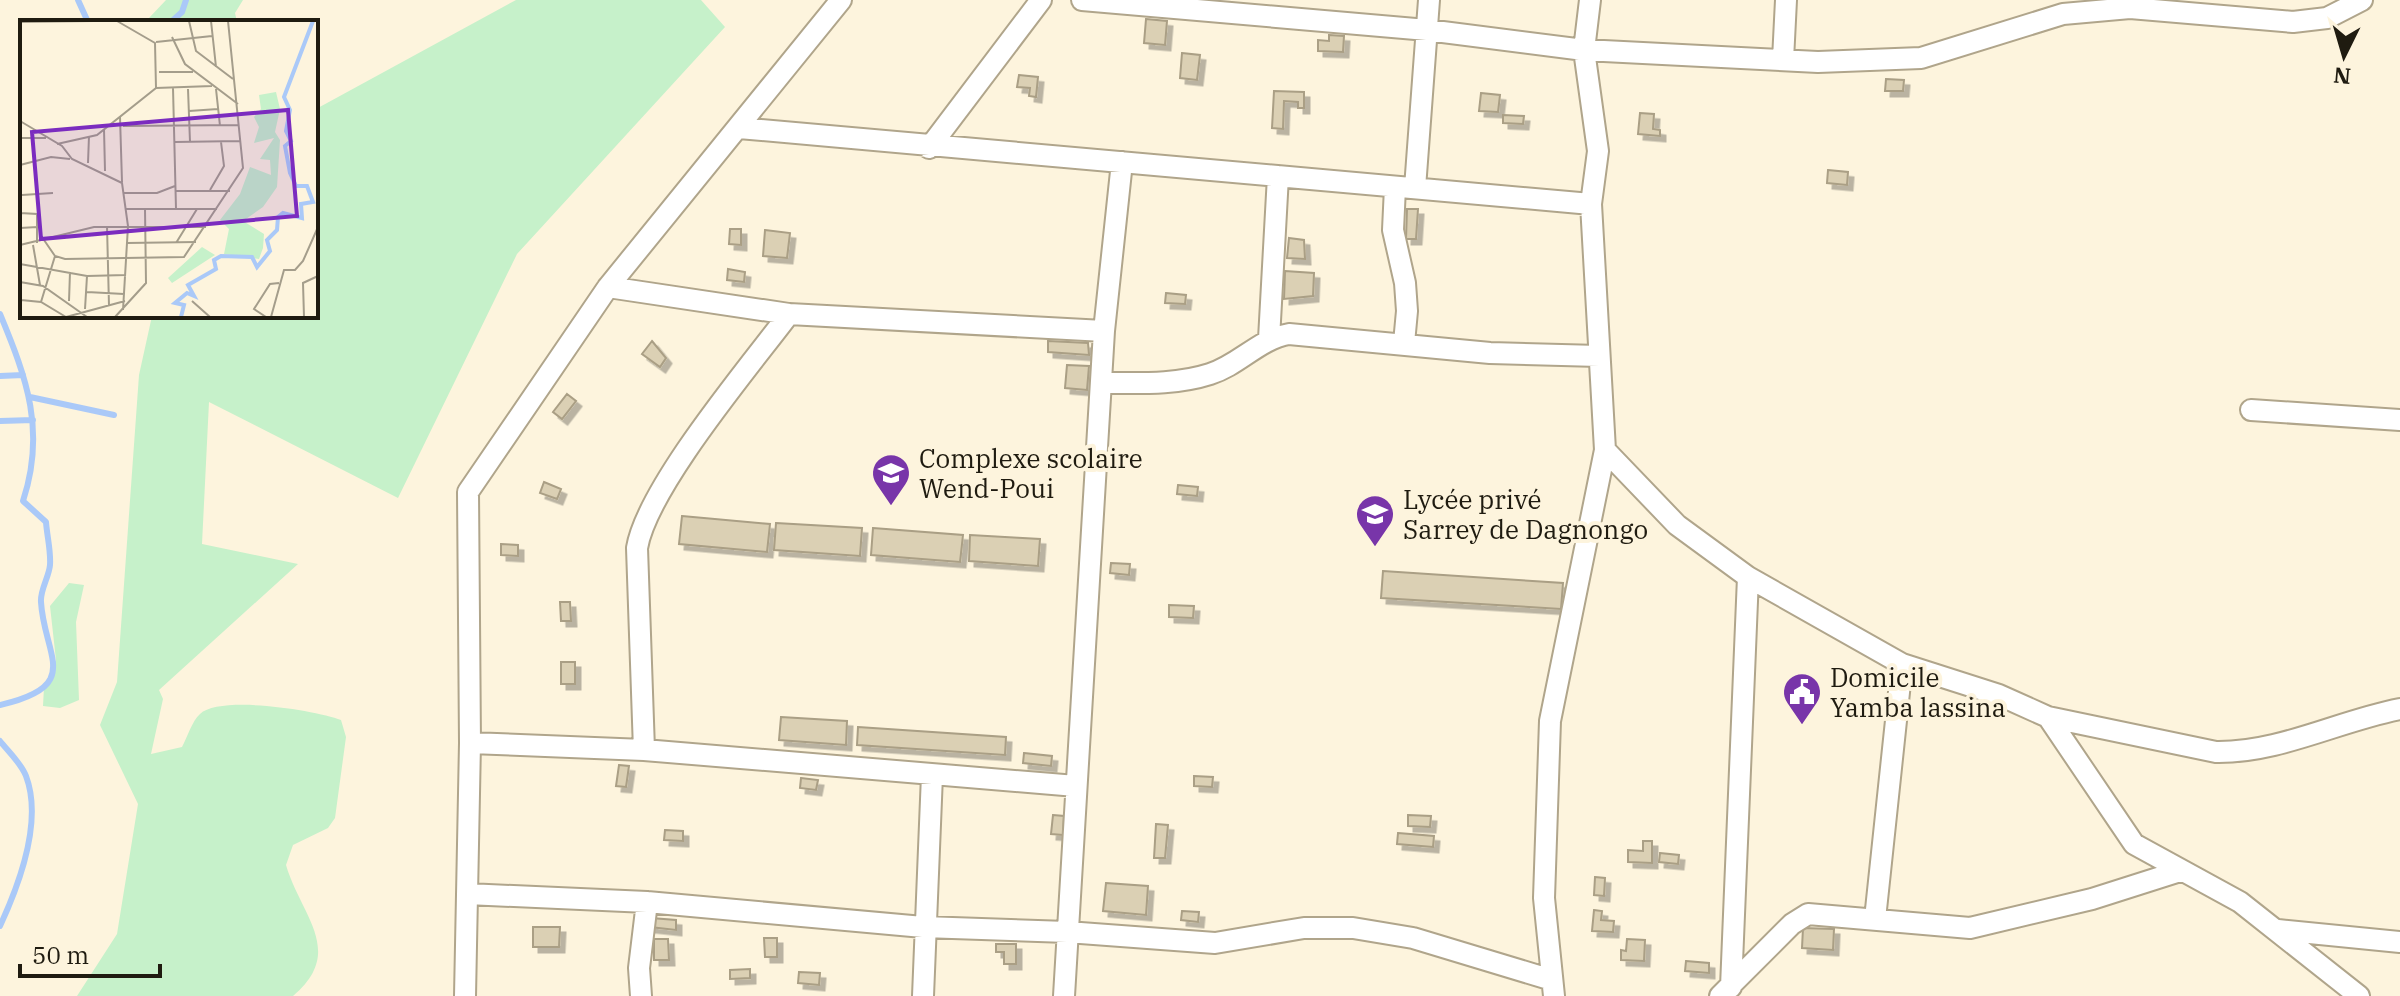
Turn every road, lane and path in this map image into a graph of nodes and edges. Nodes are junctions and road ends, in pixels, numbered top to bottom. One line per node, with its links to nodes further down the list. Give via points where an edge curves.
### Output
1 (841, 0): 11 (street)
2 (1041, 0): 12 (street)
3 (1082, 0): 8 (street)
4 (1429, 0): 8 (street)
5 (1590, 0): 9 (street)
6 (1786, 0): 10 (street)
7 (2362, 0): 10 (street, via 2327,18 2293,22 2130,8 2063,14 1945,53 1901,61)
8 (1427, 30): 9 (street); 15 (street)
9 (1584, 50): 10 (street); 16 (street, via 1598,151)
10 (1783, 60)
11 (739, 128): 12 (street); 17 (street)
12 (929, 148): 13 (street)
13 (1122, 162): 14 (street); 19 (street)
14 (1278, 176): 15 (street); 20 (street)
15 (1405, 187): 16 (street); 21 (street, via 1393,230 1405,283)
16 (1591, 204): 22 (street)
17 (608, 287): 18 (street); 31 (street, via 468,492)
18 (789, 314): 19 (street); 32 (street, via 692,446 641,528 637,548)
19 (1104, 331): 23 (street)
20 (1269, 339): 21 (street, via 1289,334); 23 (street, via 1213,374 1177,382)
21 (1404, 343): 22 (street, via 1490,353)
22 (1599, 356): 26 (street)
23 (1103, 383): 34 (street)
24 (2251, 410): 25 (street)
25 (2400, 420)
26 (1605, 450): 27 (street, via 1677,525); 43 (street, via 1550,721 1544,898)
27 (1748, 577): 28 (street); 44 (street)
28 (1902, 664): 30 (street); 38 (street)
29 (2400, 709): 30 (street, via 2240,752 2216,752)
30 (2048, 717): 35 (street, via 2123,832)
31 (470, 743): 32 (street); 36 (street)
32 (644, 750): 33 (street)
33 (932, 775): 34 (street); 39 (street)
34 (1076, 786): 41 (street)
35 (2180, 871): 38 (street, via 1970,928); 40 (street, via 2240,902)
36 (467, 894): 37 (street); 45 (street)
37 (647, 902): 39 (street); 46 (street)
38 (1875, 919): 44 (street, via 1819,912 1801,917)
39 (923, 927): 41 (street); 47 (street)
40 (2278, 930): 42 (street); 49 (street)
41 (1067, 932): 43 (street, via 1215,943 1304,928 1353,928 1413,938); 48 (street)
42 (2400, 942)
43 (1553, 988)
44 (1725, 991)
45 (465, 996)
46 (641, 996)
47 (923, 996)
48 (1064, 996)
49 (2359, 996)

